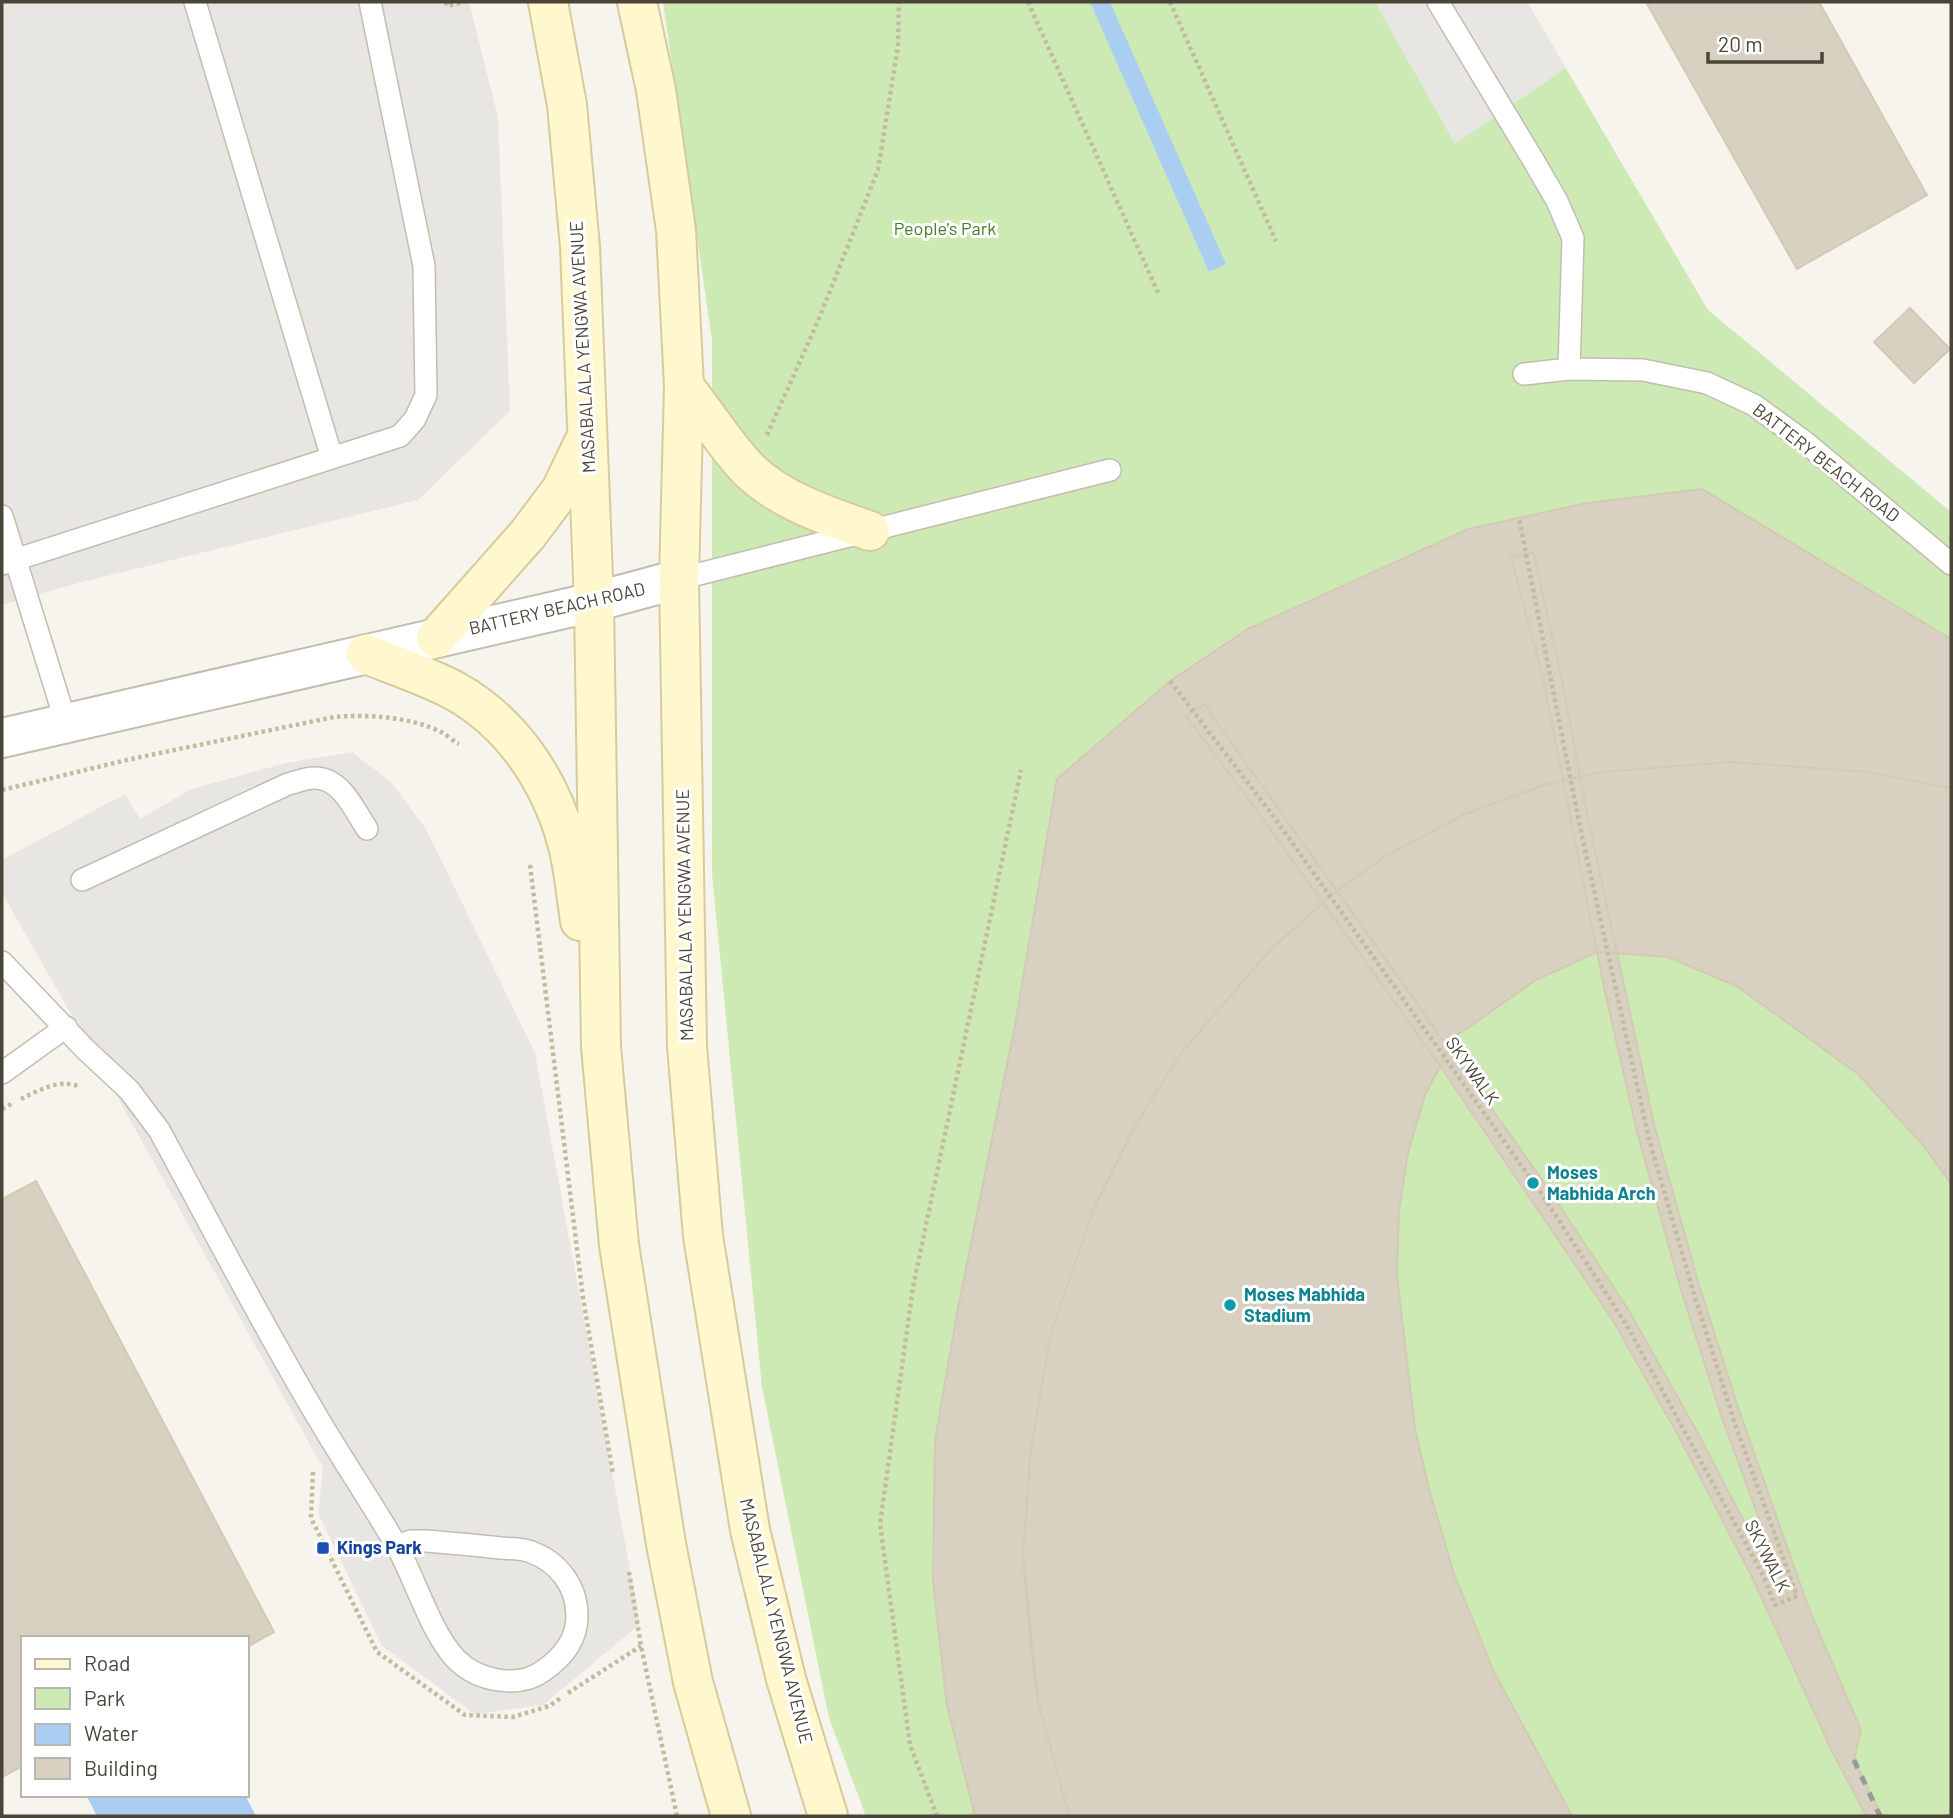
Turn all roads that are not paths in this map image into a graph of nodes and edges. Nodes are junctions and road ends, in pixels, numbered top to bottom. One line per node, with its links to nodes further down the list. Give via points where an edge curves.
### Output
1 (195, 2): 10 (lane)
2 (370, 2): 10 (lane, via 424,266 426,395 415,419 400,436)
3 (548, 2): 9 (main road, MASABALALA YENGWA AVENUE, via 568,118 580,247)
4 (637, 2): 8 (main road, MASABALALA YENGWA AVENUE, via 656,89 676,230)
5 (1438, 2): 6 (lane, via 1557,201 1573,238)
6 (1569, 369): 7 (lane, BATTERY BEACH ROAD); 15 (lane, BATTERY BEACH ROAD, via 1643,370 1707,383 1754,405 1870,494)
7 (1524, 374)
8 (684, 386): 13 (main road, via 750,471 818,513); 16 (main road, MASABALALA YENGWA AVENUE)
9 (587, 435): 17 (main road, MASABALALA YENGWA AVENUE); 18 (main road, via 561,490)
10 (332, 458): 14 (lane)
11 (1110, 470): 13 (lane, BATTERY BEACH ROAD)
12 (2, 516): 14 (lane)
13 (870, 531): 16 (lane, BATTERY BEACH ROAD)
14 (9, 562): 20 (lane)
15 (1951, 564)
16 (679, 579): 17 (street, BATTERY BEACH ROAD); 30 (main road, MASABALALA YENGWA AVENUE, via 687,1046 703,1236 750,1530 786,1678)
17 (594, 602): 18 (street, BATTERY BEACH ROAD); 26 (main road, MASABALALA YENGWA AVENUE)
18 (436, 638): 19 (street, BATTERY BEACH ROAD)
19 (366, 654): 20 (street, BATTERY BEACH ROAD); 26 (main road, via 456,692 491,716 519,744 544,783 567,842)
20 (66, 723): 21 (street, BATTERY BEACH ROAD)
21 (2, 738)
22 (367, 829): 23 (lane, via 341,790 314,777 288,784)
23 (82, 880)
24 (2, 962): 25 (lane)
25 (66, 1027): 27 (lane); 28 (lane, via 129,1090 159,1130 311,1407)
26 (601, 1047): 29 (main road, MASABALALA YENGWA AVENUE, via 619,1245 666,1544 694,1682)
27 (2, 1073)
28 (397, 1546): 28 (lane, via 426,1541 517,1549 551,1562 567,1578 577,1601 577,1626 569,1648 535,1677 514,1682 474,1673 456,1660 443,1642)
29 (732, 1816)
30 (828, 1816)

